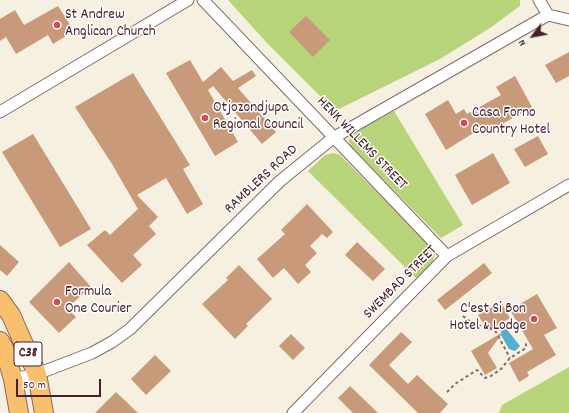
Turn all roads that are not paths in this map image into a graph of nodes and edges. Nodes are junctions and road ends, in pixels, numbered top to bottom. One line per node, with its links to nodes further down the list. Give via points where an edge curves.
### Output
1 (188, 0): 6 (street)
2 (203, 0): 7 (street, HENK WILLEMS STREET)
3 (539, 0): 4 (street)
4 (548, 15): 5 (street); 7 (street, RAMBLERS ROAD)
5 (569, 20)
6 (0, 112)
7 (333, 138): 9 (street, HENK WILLEMS STREET); 12 (street, RAMBLERS ROAD, via 280,181 130,329 92,353)
8 (569, 185): 9 (street, SWEMBAD STREET)
9 (448, 256): 16 (street, SWEMBAD STREET)
10 (0, 300): 12 (main road, C38, via 11,315)
11 (0, 341): 13 (main road, C38)
12 (37, 374): 13 (street, RAMBLERS ROAD); 15 (main road, C38)
13 (13, 379): 14 (main road, C38)
14 (19, 413)
15 (44, 413)
16 (293, 413)

